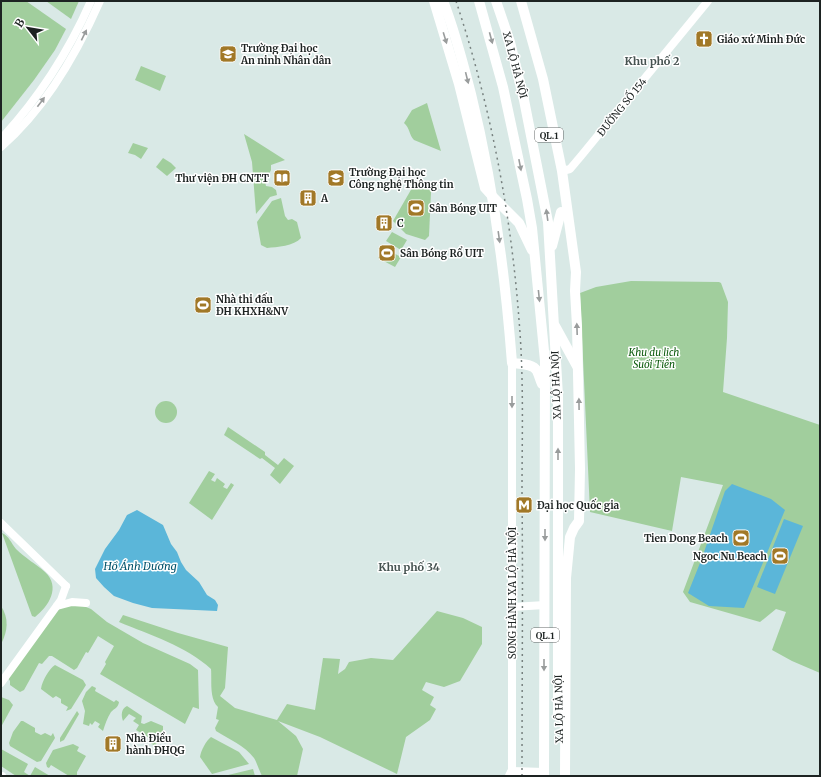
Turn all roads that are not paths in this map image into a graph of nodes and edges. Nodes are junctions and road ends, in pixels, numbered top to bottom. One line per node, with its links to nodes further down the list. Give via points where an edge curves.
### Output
1 (91, 1): 10 (street, via 59,65)
2 (100, 1): 11 (street, one-way to 2, via 18,131 55,84 78,48)
3 (434, 1): 13 (highway, one-way to 13, via 459,84 485,188)
4 (443, 1): 13 (highway, one-way to 13, via 465,71)
5 (479, 1): 17 (highway, XA LỘ HÀ NỘI / QL.1, one-way to 17, via 500,73 517,148)
6 (496, 1): 16 (highway, XA LỘ HÀ NỘI / QL.1, one-way to 6, via 546,209 525,107 510,42)
7 (515, 1): 12 (highway, XA LỘ HÀ NỘI / QL.1)
8 (521, 1): 12 (highway, XA LỘ HÀ NỘI / QL.1, via 543,79)
9 (708, 1): 12 (street, ĐƯỜNG SỐ 154, via 577,160 570,168)
10 (1, 138)
11 (1, 146)
12 (559, 172): 14 (highway, XA LỘ HÀ NỘI / QL.1); 15 (highway, XA LỘ HÀ NỘI / QL.1)
13 (494, 198): 17 (highway, via 519,223); 19 (highway, one-way to 19)
14 (561, 212): 15 (highway, XA LỘ HÀ NỘI / QL.1); 16 (highway)
15 (567, 226): 20 (highway, XA LỘ HÀ NỘI / QL.1, one-way to 15, via 578,326 575,291 569,272)
16 (550, 254): 18 (highway, XA LỘ HÀ NỘI / QL.1)
17 (535, 257): 21 (highway, XA LỘ HÀ NỘI / QL.1, one-way to 21, via 545,361)
18 (554, 323): 20 (highway); 24 (highway, XA LỘ HÀ NỘI / QL.1, one-way to 18, via 558,396)
19 (512, 363): 21 (highway, XA LỘ HÀ NỘI / QL.1, via 535,368); 30 (street, SONG HÀNH XA LỘ HÀ NỘI, one-way to 30)
20 (578, 368): 22 (highway, XA LỘ HÀ NỘI / QL.1, one-way to 20)
21 (545, 389): 28 (highway, XA LỘ HÀ NỘI / QL.1, one-way to 28)
22 (580, 513): 24 (highway, via 566,529); 25 (highway, XA LỘ HÀ NỘI / QL.1, via 580,521 570,537)
23 (1, 523): 26 (street)
24 (558, 551): 25 (highway, XA LỘ HÀ NỘI / QL.1)
25 (562, 577): 34 (highway, XA LỘ HÀ NỘI / QL.1); 35 (highway, XA LỘ HÀ NỘI / QL.1)
26 (66, 586): 29 (street); 31 (street)
27 (86, 603): 29 (street, via 72,602)
28 (545, 605): 30 (street); 36 (highway, XA LỘ HÀ NỘI / QL.1, one-way to 36)
29 (57, 606): 31 (street)
30 (512, 607): 37 (street, SONG HÀNH XA LỘ HÀ NỘI)
31 (37, 629): 32 (street); 33 (street)
32 (1, 675)
33 (1, 683)
34 (565, 727): 35 (highway); 39 (highway, XA LỘ HÀ NỘI / QL.1)
35 (559, 741): 38 (highway, XA LỘ HÀ NỘI / QL.1)
36 (544, 774): 37 (highway)
37 (512, 775)
38 (559, 776)
39 (565, 776)

